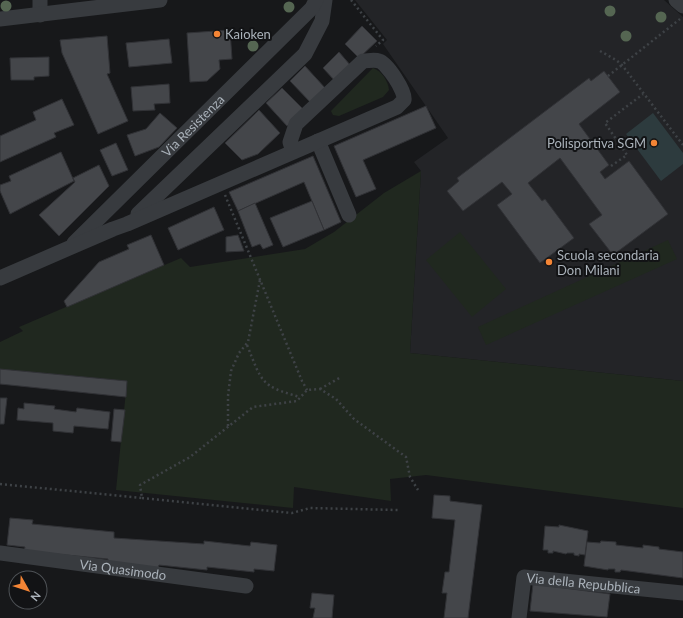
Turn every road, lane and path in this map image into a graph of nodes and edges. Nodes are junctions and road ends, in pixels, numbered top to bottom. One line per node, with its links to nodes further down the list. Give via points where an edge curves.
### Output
1 (160, 0): 6 (street)
2 (316, 0): 11 (street, Via Resistenza, via 312,8)
3 (325, 0): 13 (street, Via Resistenza, via 322,21)
4 (351, 0): 14 (path, via 383,40 375,48)
5 (676, 0): 7 (street)
6 (130, 2): 8 (street)
7 (683, 6)
8 (40, 7): 10 (street)
9 (683, 16): 15 (path)
10 (0, 19)
11 (285, 34): 13 (street, via 301,38); 25 (street, Via Resistenza)
12 (600, 51): 15 (path)
13 (305, 54): 24 (street, Via Resistenza, via 148,207)
14 (376, 60): 18 (street, Via Resistenza, via 384,63 404,91 404,100 397,107); 20 (street, via 363,61 296,124 290,142)
15 (622, 66): 16 (path); 17 (path)
16 (608, 76)
17 (644, 94): 19 (path); 21 (path, via 605,123 627,154)
18 (318, 141): 20 (street, Via Resistenza); 23 (street)
19 (683, 145)
20 (293, 152): 22 (street, Via Resistenza)
21 (611, 166)
22 (220, 183): 24 (street, Via Resistenza); 27 (path)
23 (349, 215)
24 (127, 224): 25 (street, Via Resistenza)
25 (68, 249): 26 (street, Via Resistenza)
26 (0, 278)
27 (260, 279): 28 (path); 31 (path)
28 (246, 344): 32 (path, via 261,379 268,386); 33 (path, via 231,371)
29 (341, 377): 30 (path)
30 (320, 389): 31 (path); 35 (path, via 336,399 354,419 406,457 410,477)
31 (307, 390): 32 (path)
32 (301, 397): 33 (path, via 297,401 253,407)
33 (228, 427): 36 (path, via 190,457 140,485)
34 (0, 484): 36 (path)
35 (418, 490)
36 (142, 498): 37 (path, via 292,513 310,508)
37 (398, 510)
38 (0, 553): 39 (street, Via Quasimodo)
39 (246, 586)
40 (683, 593): 41 (street, Via della Repubblica, via 524,577)
41 (519, 618)

